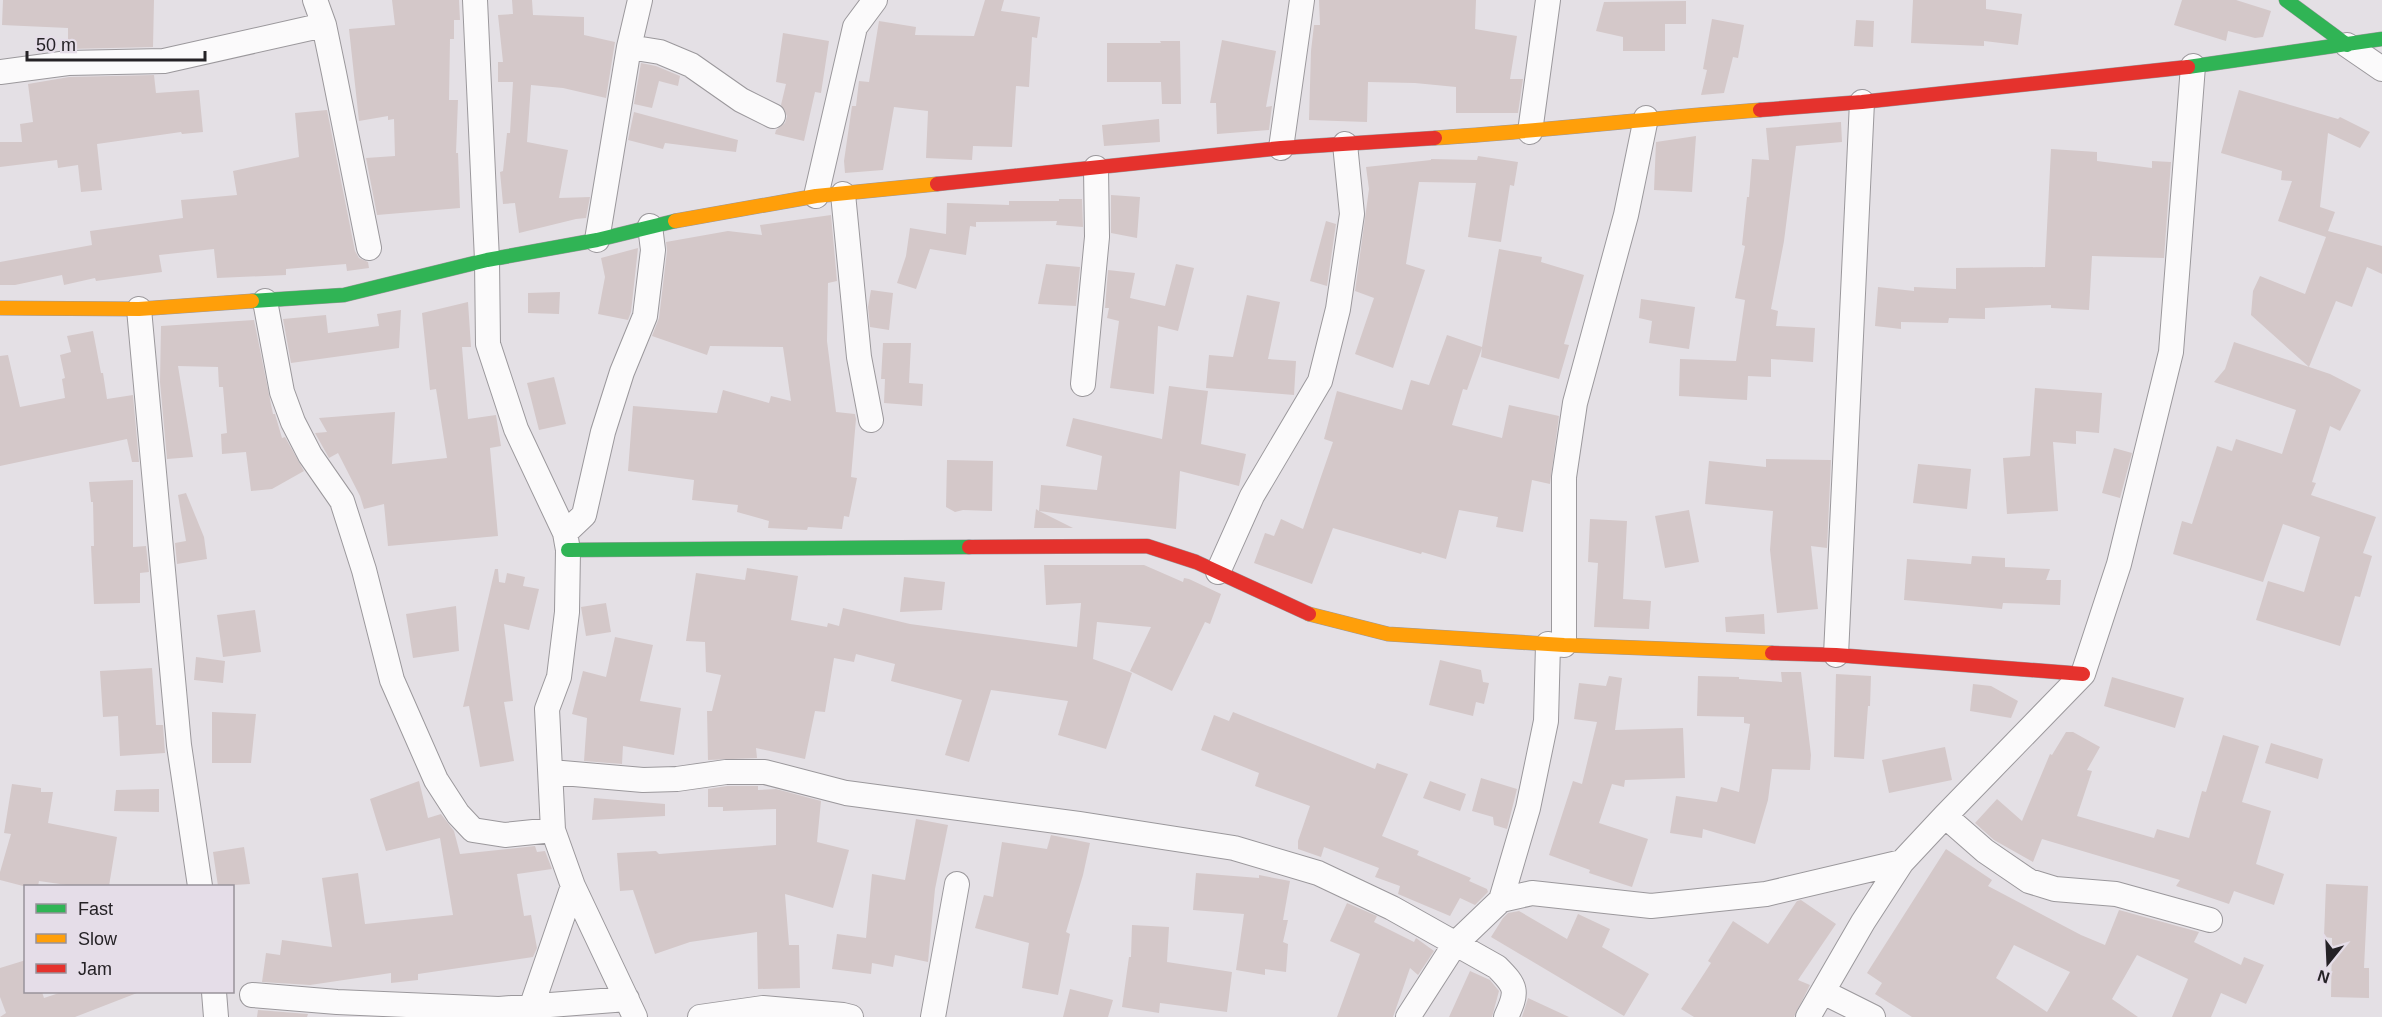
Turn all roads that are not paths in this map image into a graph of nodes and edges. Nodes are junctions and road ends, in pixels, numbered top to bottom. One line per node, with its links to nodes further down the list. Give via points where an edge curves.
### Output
1 (315, 0): 8 (street)
2 (476, 0): 27 (street)
3 (640, 0): 11 (street)
4 (875, 0): 23 (street, via 855,27)
5 (1302, 0): 20 (street)
6 (1548, 0): 18 (street)
7 (2286, 0): 10 (street)
8 (324, 24): 14 (street, via 164,61 68,63); 26 (street)
9 (2382, 39): 10 (street)
10 (2347, 45): 12 (street); 13 (street)
11 (629, 47): 16 (street, via 660,52 691,65 741,100); 25 (street)
12 (2193, 66): 15 (street); 37 (street, via 2171,352 2119,564)
13 (2382, 69)
14 (0, 72)
15 (1862, 102): 17 (street); 36 (street)
16 (773, 116)
17 (1646, 118): 18 (street); 35 (street, via 1626,214 1575,403 1564,477)
18 (1530, 132): 19 (street)
19 (1345, 144): 20 (street); 34 (street, via 1352,214 1338,309 1320,381 1252,496)
20 (1281, 148): 21 (street)
21 (1096, 168): 22 (street); 31 (street, via 1097,237)
22 (843, 194): 23 (street); 32 (street, via 858,357)
23 (816, 196): 24 (street)
24 (650, 226): 25 (street); 33 (street, via 653,250 645,316 603,432 584,515)
25 (597, 240): 27 (street)
26 (369, 248)
27 (488, 260): 28 (street, via 344,295); 33 (street, via 488,344 516,429)
28 (265, 301): 30 (street); 40 (street, via 282,392 310,455 342,501 392,680 436,780 473,830 505,835)
29 (0, 308): 30 (street)
30 (139, 309): 43 (street, via 179,745)
31 (1083, 384)
32 (871, 420)
33 (567, 541): 34 (street, via 1146,546); 38 (street, via 567,612 559,678 547,709)
34 (1218, 572): 35 (street, via 1307,613 1388,634)
35 (1556, 645): 36 (street); 45 (street, via 1546,721 1528,808)
36 (1836, 655): 37 (street)
37 (2083, 674): 39 (street)
38 (550, 772): 40 (street); 47 (street, via 644,780 765,772 846,793 1234,848 1318,873)
39 (1944, 816): 41 (street); 46 (street, via 2029,881 2055,889 2116,894)
40 (553, 830): 44 (street)
41 (1902, 862): 45 (street, via 1766,894 1652,906 1532,893); 48 (street)
42 (957, 884): 56 (street)
43 (200, 885)
44 (573, 886): 51 (street); 52 (street)
45 (1501, 900): 47 (street)
46 (2210, 920)
47 (1455, 944): 57 (street); 58 (street, via 1497,967 1511,981 1514,1001)
48 (1824, 992): 59 (street); 60 (street)
49 (214, 993): 53 (street)
50 (252, 995): 52 (street)
51 (631, 1008): 52 (street)
52 (529, 1011)
53 (216, 1017)
54 (700, 1017): 55 (street, via 763,1008)
55 (851, 1017)
56 (933, 1017)
57 (1408, 1017)
58 (1506, 1017)
59 (1808, 1017)
60 (1873, 1017)

